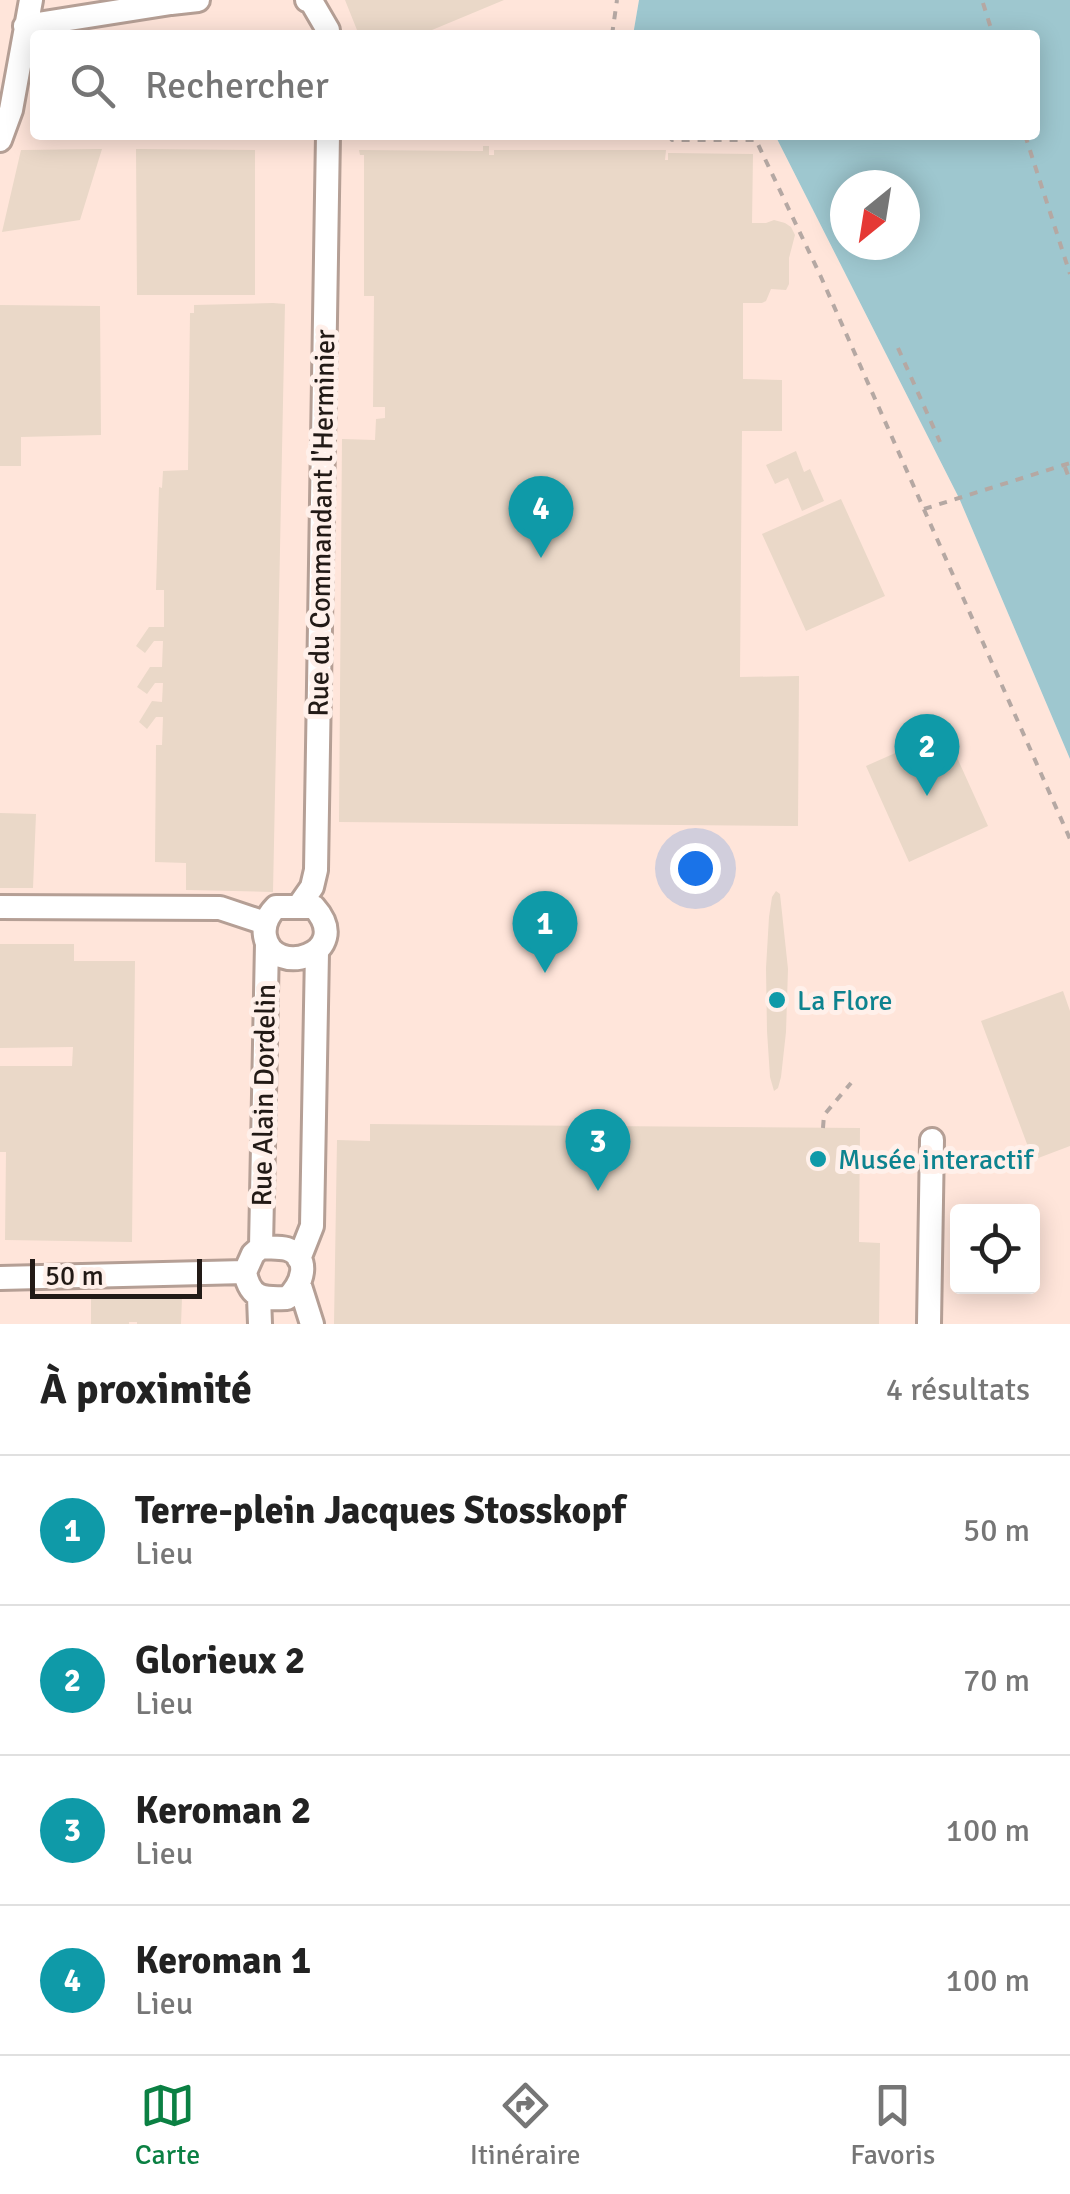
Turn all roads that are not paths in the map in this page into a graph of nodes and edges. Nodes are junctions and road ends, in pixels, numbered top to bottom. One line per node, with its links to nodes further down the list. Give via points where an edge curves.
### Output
1 (31, 0): 5 (street)
2 (198, 0): 4 (street)
3 (306, 0): 6 (street)
4 (170, 2): 5 (street)
5 (26, 26): 7 (street)
6 (328, 30)
7 (23, 110): 8 (street)
8 (0, 140)
9 (328, 140): 11 (street, Rue du Commandant l'Herminier, via 316,870)
10 (0, 907): 12 (street, via 220,908)
11 (298, 907): 12 (street, via 276,907); 13 (street, via 320,914 325,934)
12 (266, 933): 13 (street, via 280,956); 15 (street, Rue Alain Dordelin)
13 (317, 952): 16 (street, via 312,1226)
14 (932, 1140): 23 (street)
15 (261, 1248): 16 (street, via 286,1248); 17 (street)
16 (300, 1260): 19 (street)
17 (246, 1272): 18 (street); 20 (street)
18 (0, 1278)
19 (300, 1286): 20 (street, via 287,1298); 22 (street)
20 (259, 1297): 21 (street)
21 (260, 1324)
22 (312, 1324)
23 (929, 1324)

